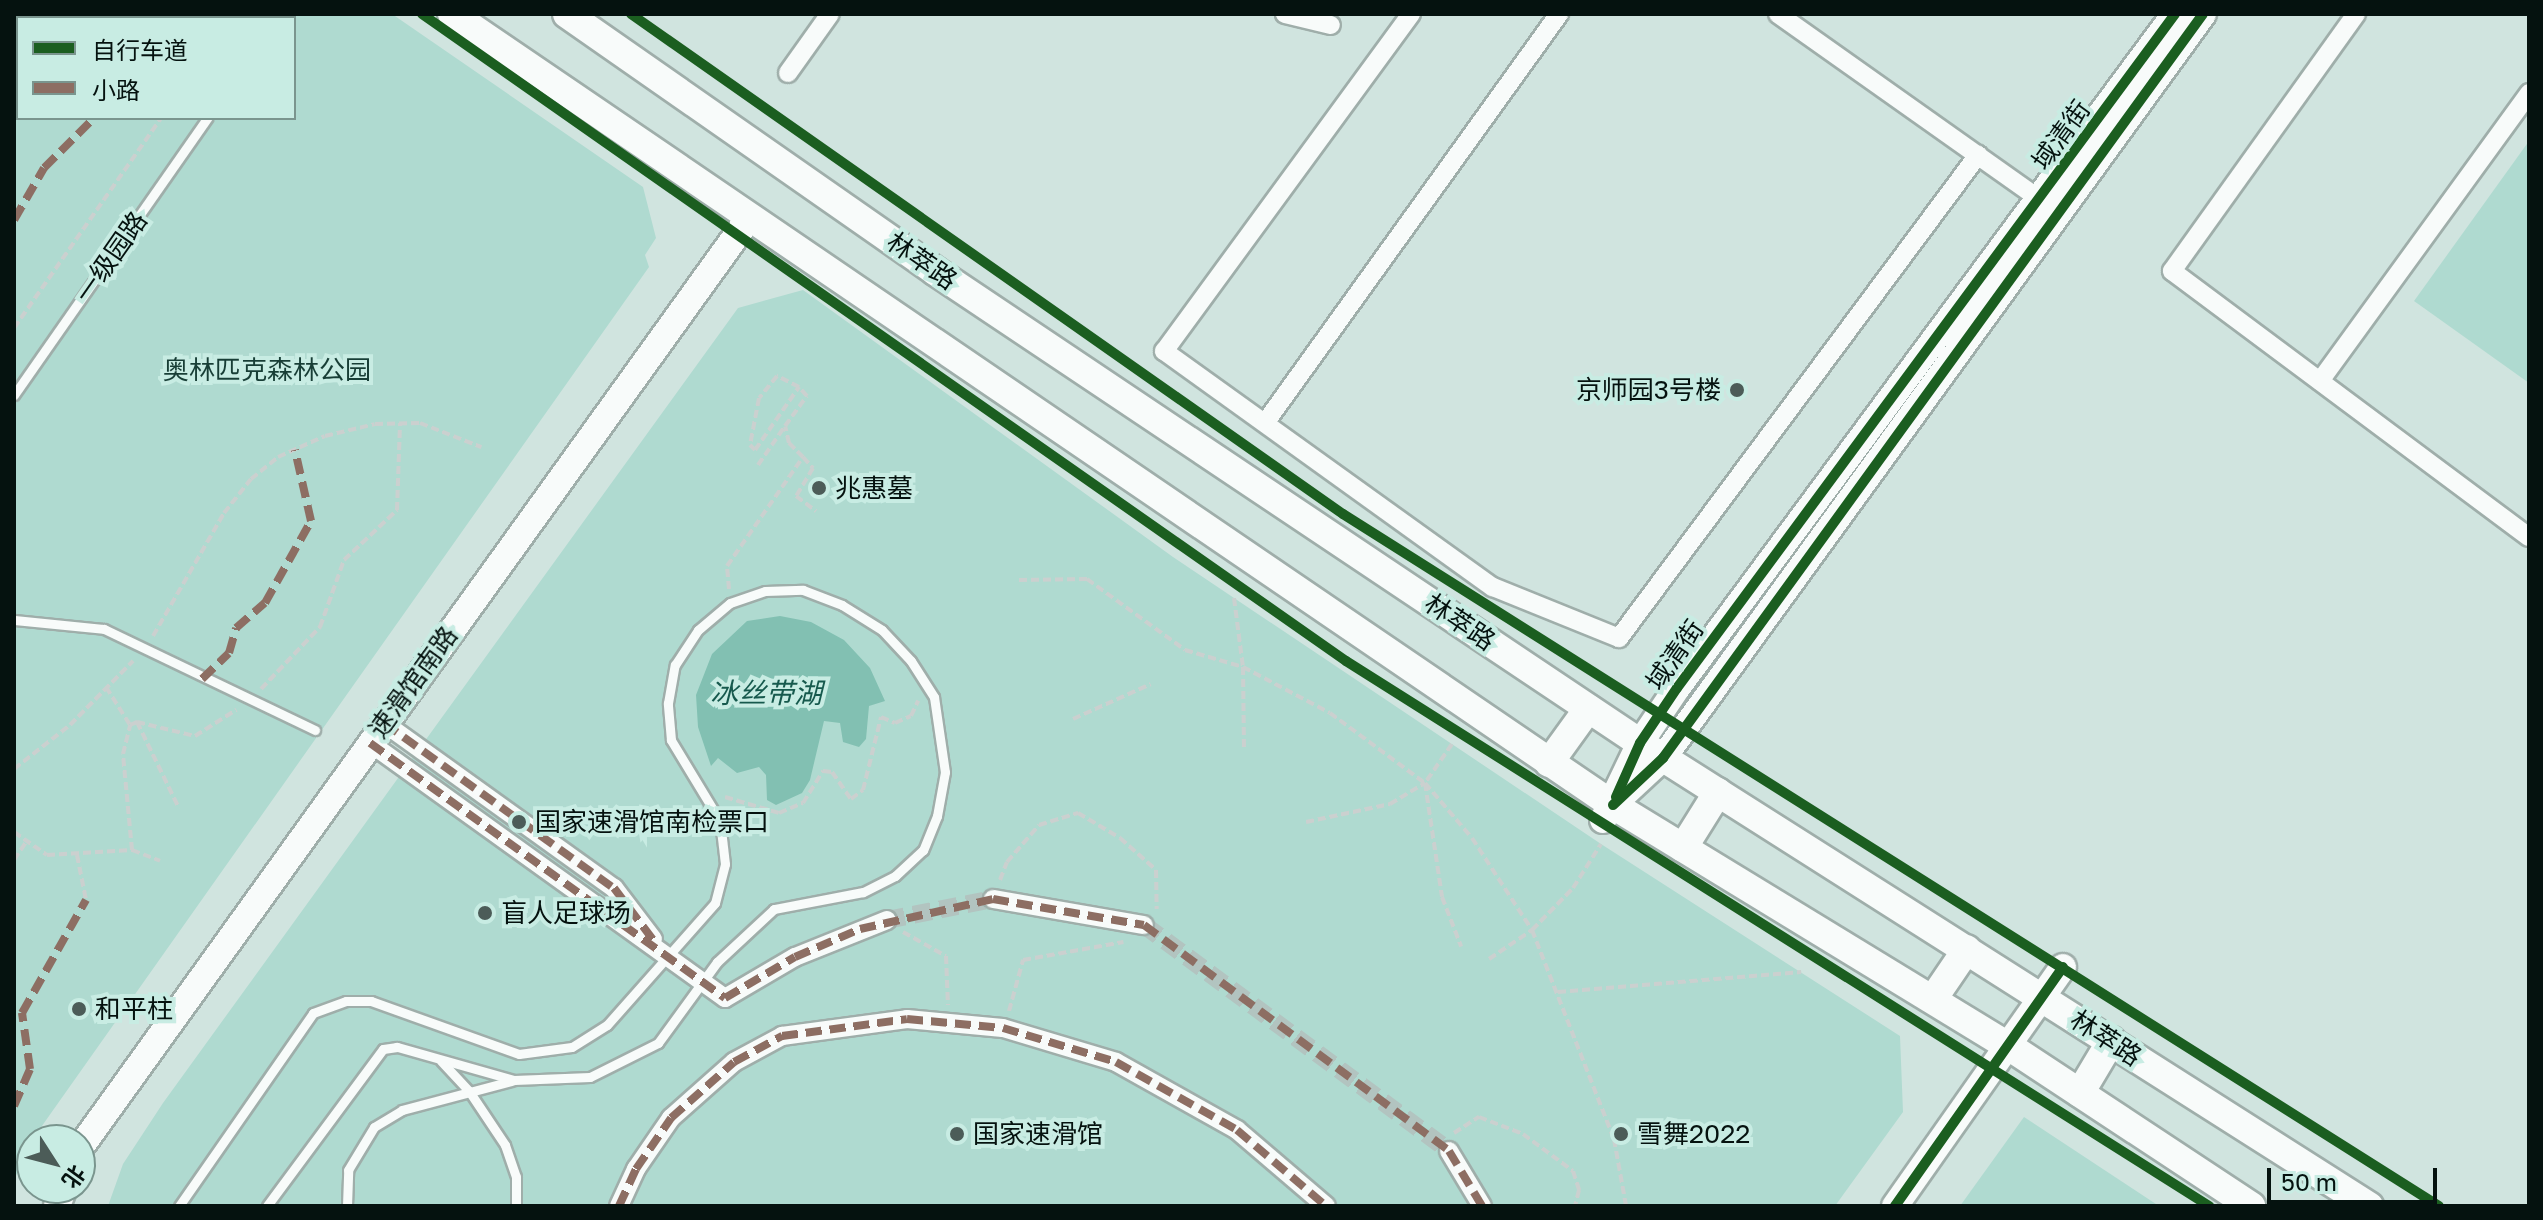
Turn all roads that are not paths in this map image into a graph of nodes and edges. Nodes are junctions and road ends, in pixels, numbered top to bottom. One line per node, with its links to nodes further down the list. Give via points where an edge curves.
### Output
1 (452, 14): 17 (main road)
2 (567, 14): 23 (main road, 林萃路, via 935,271)
3 (830, 14): 12 (street)
4 (1285, 14): 11 (street)
5 (1411, 14): 20 (street, via 1164,351)
6 (1559, 14): 20 (street)
7 (1778, 14): 15 (street)
8 (2175, 14): 16 (street, 域清街)
9 (2203, 14): 26 (street, 域清街)
10 (2356, 14): 18 (street, via 2172,271)
11 (1331, 25)
12 (788, 73)
13 (2529, 93): 18 (street)
14 (206, 120): 19 (lane, 一级园路)
15 (1978, 155): 16 (street); 20 (street, via 1619,638 1493,587)
16 (2041, 200): 26 (street, 域清街, via 2020,228 2003,240)
17 (749, 218): 25 (street, 速滑馆南路); 27 (main road)
18 (2320, 381): 21 (street)
19 (14, 395)
20 (1265, 423)
21 (2529, 537)
22 (14, 620): 24 (lane, via 104,629)
23 (1588, 709): 26 (main road, 林萃路); 27 (main road)
24 (315, 730)
25 (377, 733): 35 (street, via 614,888); 46 (street, 速滑馆南路)
26 (1651, 750): 28 (main road, 林萃路); 29 (street, 域清街)
27 (1549, 763): 29 (main road)
28 (1718, 792): 30 (main road); 34 (main road, 林萃路)
29 (1606, 823): 30 (main road)
30 (1683, 848): 39 (main road)
31 (993, 899): 33 (street)
32 (892, 923): 37 (street, via 795,957 725,998)
33 (1142, 929)
34 (1967, 949): 38 (main road, 林萃路); 39 (main road)
35 (667, 957): 37 (street); 37 (lane, via 715,903 725,864 720,821 671,740 668,703 675,665 698,630 730,603 765,591 803,590 842,605 882,630 934,697 945,772 937,816 923,850 895,876 863,892 774,909); 48 (lane, via 607,1025 572,1047 550,1052 519,1054 371,1001 346,1001 313,1013 184,1191)
36 (2063, 967): 38 (street)
37 (702, 982): 43 (lane, via 658,1043 590,1077)
38 (2043, 998): 40 (main road, 林萃路); 41 (street)
39 (1933, 999): 41 (main road)
40 (2111, 1041): 45 (main road); 57 (main road, 林萃路)
41 (2010, 1047): 45 (main road); 55 (street)
42 (441, 1061): 43 (lane); 44 (lane); 49 (lane, via 397,1047 383,1049)
43 (514, 1080): 44 (lane)
44 (469, 1091): 50 (lane, via 402,1110 374,1127 348,1170); 51 (lane, via 512,1160)
45 (2080, 1093): 56 (main road)
46 (96, 1126)
47 (1449, 1151): 54 (street)
48 (179, 1206)
49 (267, 1206)
50 (347, 1206)
51 (516, 1206)
52 (619, 1206): 53 (street, via 636,1169 671,1118 712,1078 757,1048 823,1027 948,1021 1003,1028 1116,1062 1185,1097 1274,1157)
53 (1326, 1206)
54 (1482, 1206)
55 (1895, 1206)
56 (2251, 1206)
57 (2369, 1206)

